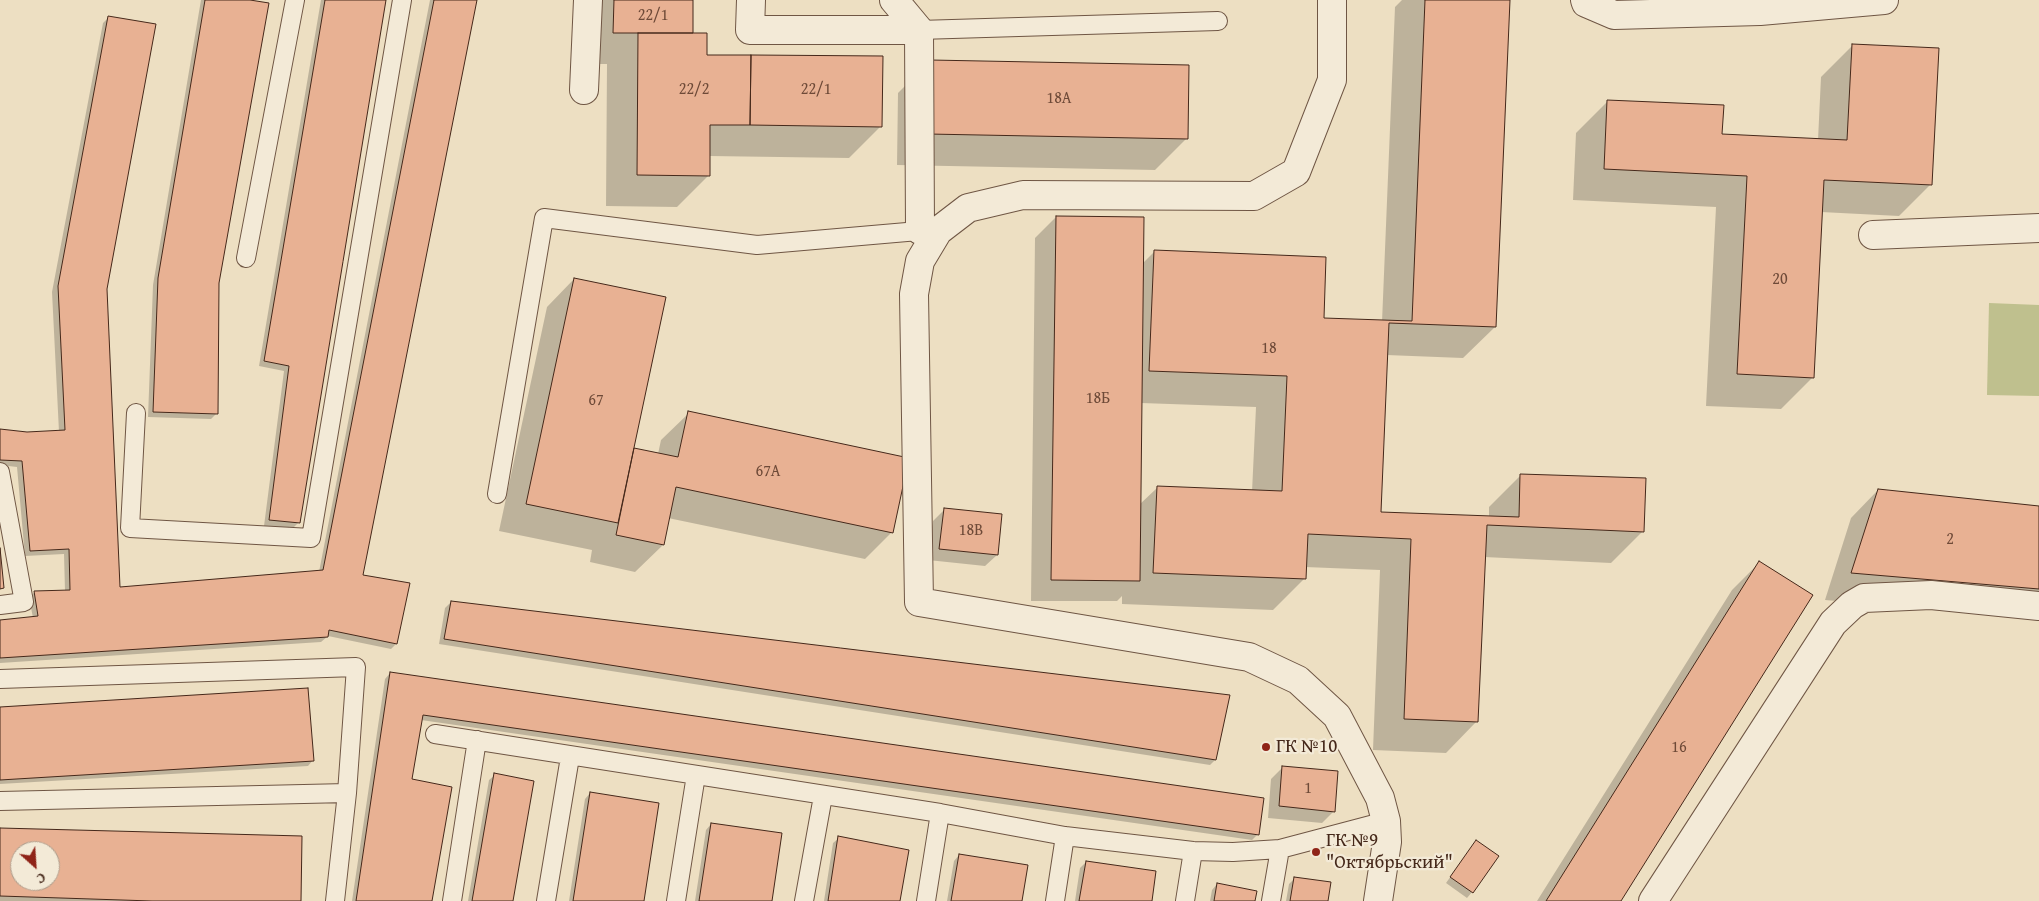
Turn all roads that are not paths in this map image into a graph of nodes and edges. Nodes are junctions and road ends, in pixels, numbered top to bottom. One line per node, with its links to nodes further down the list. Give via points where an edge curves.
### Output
1 (295, 0): 15 (lane)
2 (402, 0): 16 (lane, via 311,538 130,528)
3 (588, 0): 11 (street)
4 (752, 0): 10 (street, via 750,30)
5 (894, 0): 10 (street)
6 (1332, 0): 13 (street, via 1332,80 1296,172 1254,196 1023,195 968,208)
7 (1585, 0): 8 (street, via 1614,15 1760,11)
8 (1884, 0)
9 (1218, 21): 10 (lane)
10 (919, 30): 13 (street)
11 (584, 90)
12 (2039, 228): 14 (street)
13 (929, 230): 18 (lane, via 757,245 544,218); 30 (street, via 914,294 919,602 1249,657 1298,680 1337,716 1380,798)
14 (1873, 235)
15 (246, 258)
16 (136, 413)
17 (0, 472): 19 (lane, via 24,602)
18 (497, 494)
19 (0, 605)
20 (2039, 606): 44 (street, via 1931,595 1864,598 1852,605 1833,623)
21 (0, 679): 26 (lane, via 356,667)
22 (435, 734): 23 (lane)
23 (477, 740): 24 (lane); 35 (lane)
24 (570, 757): 25 (lane); 36 (lane)
25 (696, 775): 27 (lane); 37 (lane)
26 (347, 793): 28 (lane); 34 (lane)
27 (823, 796): 29 (lane); 38 (lane)
28 (0, 801)
29 (940, 814): 31 (lane); 39 (lane)
30 (1386, 821): 32 (lane); 43 (street, via 1387,842)
31 (1065, 836): 33 (lane); 40 (lane)
32 (1280, 849): 33 (lane); 42 (lane)
33 (1193, 851): 41 (lane)
34 (335, 901)
35 (452, 901)
36 (546, 901)
37 (676, 901)
38 (804, 901)
39 (926, 901)
40 (1055, 901)
41 (1185, 901)
42 (1271, 901)
43 (1378, 901)
44 (1653, 901)

